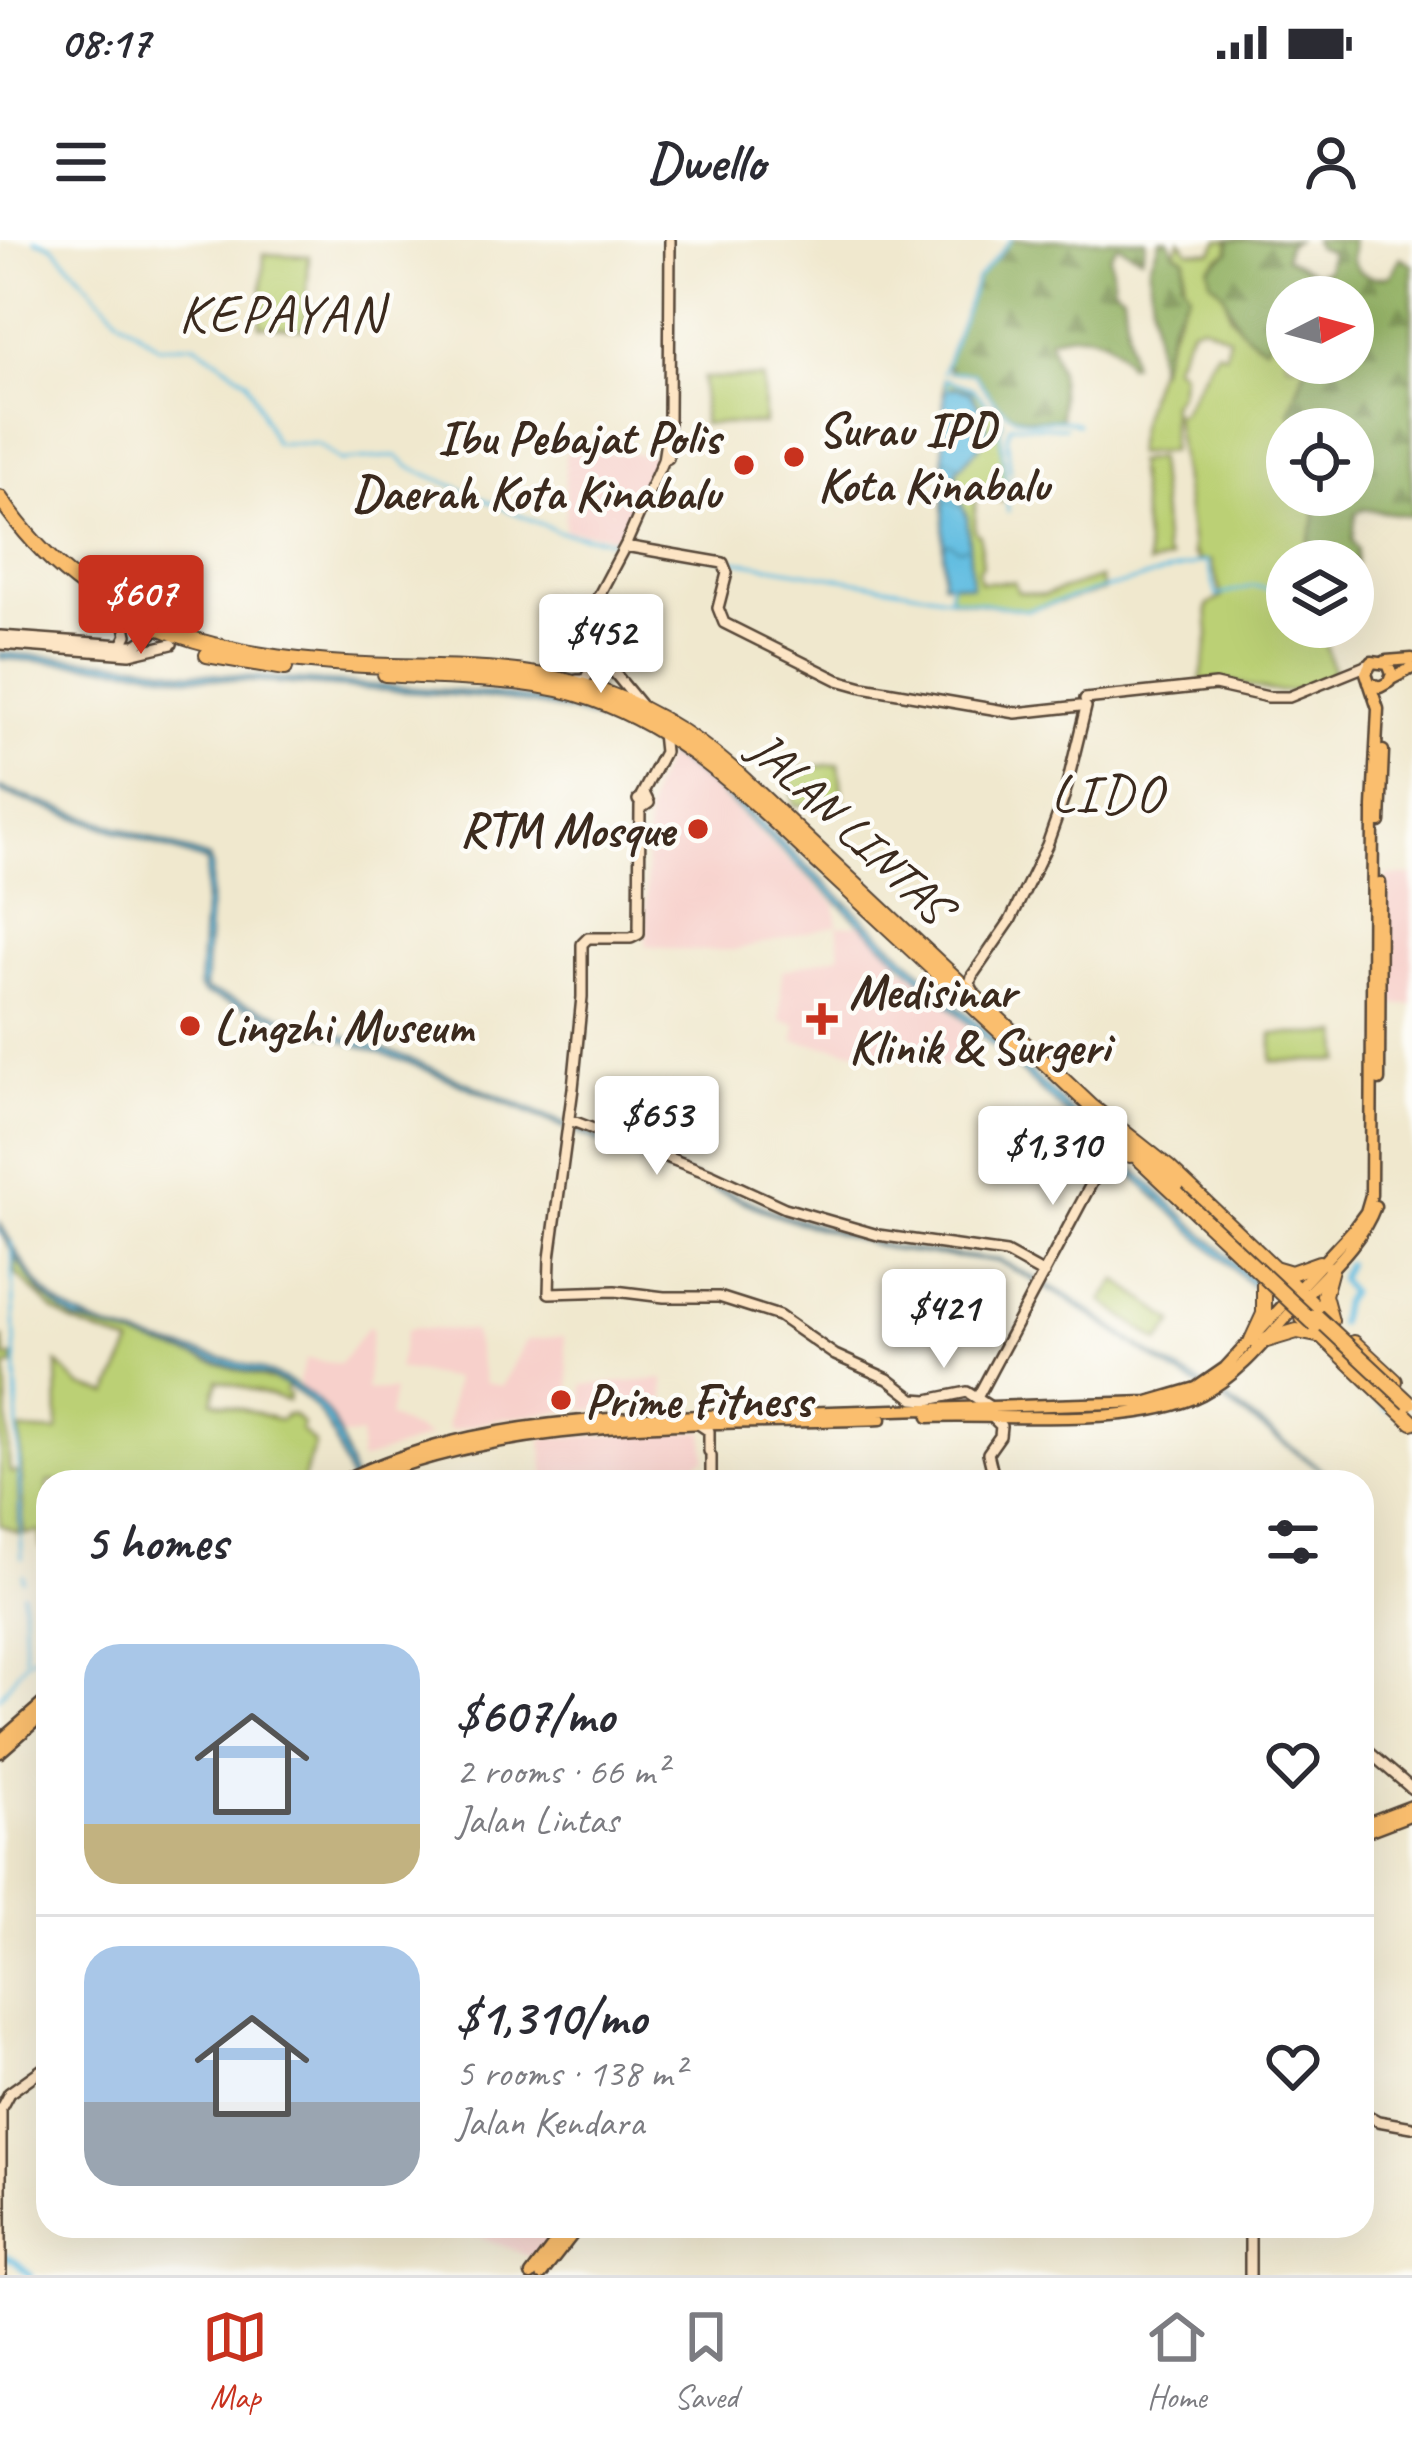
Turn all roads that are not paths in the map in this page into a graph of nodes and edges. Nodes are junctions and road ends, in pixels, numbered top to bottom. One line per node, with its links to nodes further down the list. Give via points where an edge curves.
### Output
1 (670, 240): 3 (street, via 664,456)
2 (1, 504): 4 (highway, JALAN LINTAS, via 34,553); 5 (highway, JALAN LINTAS, via 68,574)
3 (627, 543): 11 (street, via 590,611); 22 (street, via 723,563 724,623 845,682 1016,713)
4 (124, 621): 5 (highway, JALAN LINTAS); 8 (street)
5 (153, 631): 7 (highway, JALAN LINTAS); 8 (street); 9 (highway, JALAN LINTAS); 10 (street)
6 (0, 640): 8 (street); 10 (street)
7 (172, 644): 10 (street); 12 (highway, JALAN LINTAS)
8 (122, 645)
9 (207, 646): 12 (highway); 16 (highway, JALAN LINTAS, via 300,660)
10 (144, 650)
11 (593, 653): 17 (street, via 585,680); 23 (street)
12 (229, 661): 21 (highway, JALAN LINTAS)
13 (1383, 661): 14 (main road); 15 (main road); 19 (main road)
14 (1412, 663): 19 (main road)
15 (1368, 665): 18 (street); 20 (main road)
16 (500, 671): 17 (highway, JALAN LINTAS); 21 (highway)
17 (554, 678): 23 (highway, JALAN LINTAS)
18 (1332, 680): 20 (street); 22 (street, via 1289,697 1214,685)
19 (1390, 681): 20 (main road); 28 (main road)
20 (1369, 682): 28 (main road, via 1378,709)
21 (520, 683): 24 (highway, JALAN LINTAS, via 592,699)
22 (1083, 706): 33 (street, via 1047,845)
23 (651, 713): 27 (highway, JALAN LINTAS, via 705,746)
24 (658, 729): 25 (highway, JALAN LINTAS); 26 (street)
25 (685, 746): 26 (street); 29 (highway, JALAN LINTAS)
26 (665, 749): 36 (street, via 644,798 638,934 582,944)
27 (777, 810): 29 (highway, via 795,832); 30 (highway, JALAN LINTAS)
28 (1377, 823): 41 (main road, via 1379,1189 1370,1220)
29 (790, 836): 31 (highway, JALAN LINTAS)
30 (928, 950): 31 (highway); 32 (highway, JALAN LINTAS)
31 (934, 970): 35 (highway, JALAN LINTAS)
32 (952, 974): 33 (street); 34 (highway, JALAN LINTAS)
33 (972, 976): 34 (street)
34 (974, 993): 38 (highway, JALAN LINTAS)
35 (1096, 1121): 37 (highway, JALAN LINTAS); 39 (highway, JALAN LINTAS)
36 (569, 1126): 42 (street, via 870,1234 1006,1253); 47 (street, via 551,1294 719,1297 779,1316 914,1399)
37 (1112, 1147): 42 (street); 43 (highway, JALAN LINTAS)
38 (1142, 1150): 39 (highway, JALAN LINTAS); 40 (highway, JALAN LINTAS)
39 (1174, 1187): 43 (highway, JALAN LINTAS, bridge)
40 (1266, 1262): 41 (highway, via 1291,1273); 43 (highway, JALAN LINTAS)
41 (1325, 1266): 43 (main road); 44 (highway)
42 (1042, 1279): 47 (street)
43 (1288, 1295): 44 (highway, JALAN LINTAS, bridge); 45 (main road); 45 (highway, via 1264,1314); 49 (highway, JALAN LINTAS, bridge)
44 (1320, 1325): 45 (highway); 49 (highway, JALAN LINTAS, bridge)
45 (1266, 1333): 46 (main road)
46 (1204, 1388): 51 (main road, via 1148,1402); 52 (main road, via 1140,1411)
47 (978, 1396): 48 (street); 51 (street)
48 (963, 1408): 50 (main road); 51 (main road)
49 (1411, 1409)
50 (865, 1412): 53 (main road); 54 (main road)
51 (991, 1412): 52 (main road); 54 (main road); 57 (street)
52 (1015, 1416): 57 (street)
53 (777, 1418): 54 (main road); 55 (main road); 59 (main road, via 512,1428)
54 (891, 1418)
55 (734, 1423): 56 (main road); 58 (street, via 714,1427)
56 (683, 1425): 58 (street, via 707,1429); 60 (main road, via 500,1438)
57 (1001, 1426): 62 (street, via 988,1454)
58 (710, 1455): 61 (street)
59 (371, 1470)
60 (382, 1470)
61 (711, 1470)
62 (992, 1470)
63 (36, 1710): 65 (main road)
64 (36, 1720): 66 (main road)
65 (0, 1741)
66 (0, 1752)
67 (1374, 1760): 68 (street)
68 (1409, 1799): 69 (main road)
69 (1374, 1821)
70 (36, 2074): 76 (street, via 1,2108)
71 (1374, 2119): 72 (street)
72 (1412, 2127)
73 (560, 2238): 77 (main road)
74 (568, 2238): 77 (main road)
75 (1250, 2238): 80 (street)
76 (1, 2255): 78 (street)
77 (542, 2267): 79 (main road)
78 (1, 2275)
79 (551, 2275)
80 (1250, 2275)

